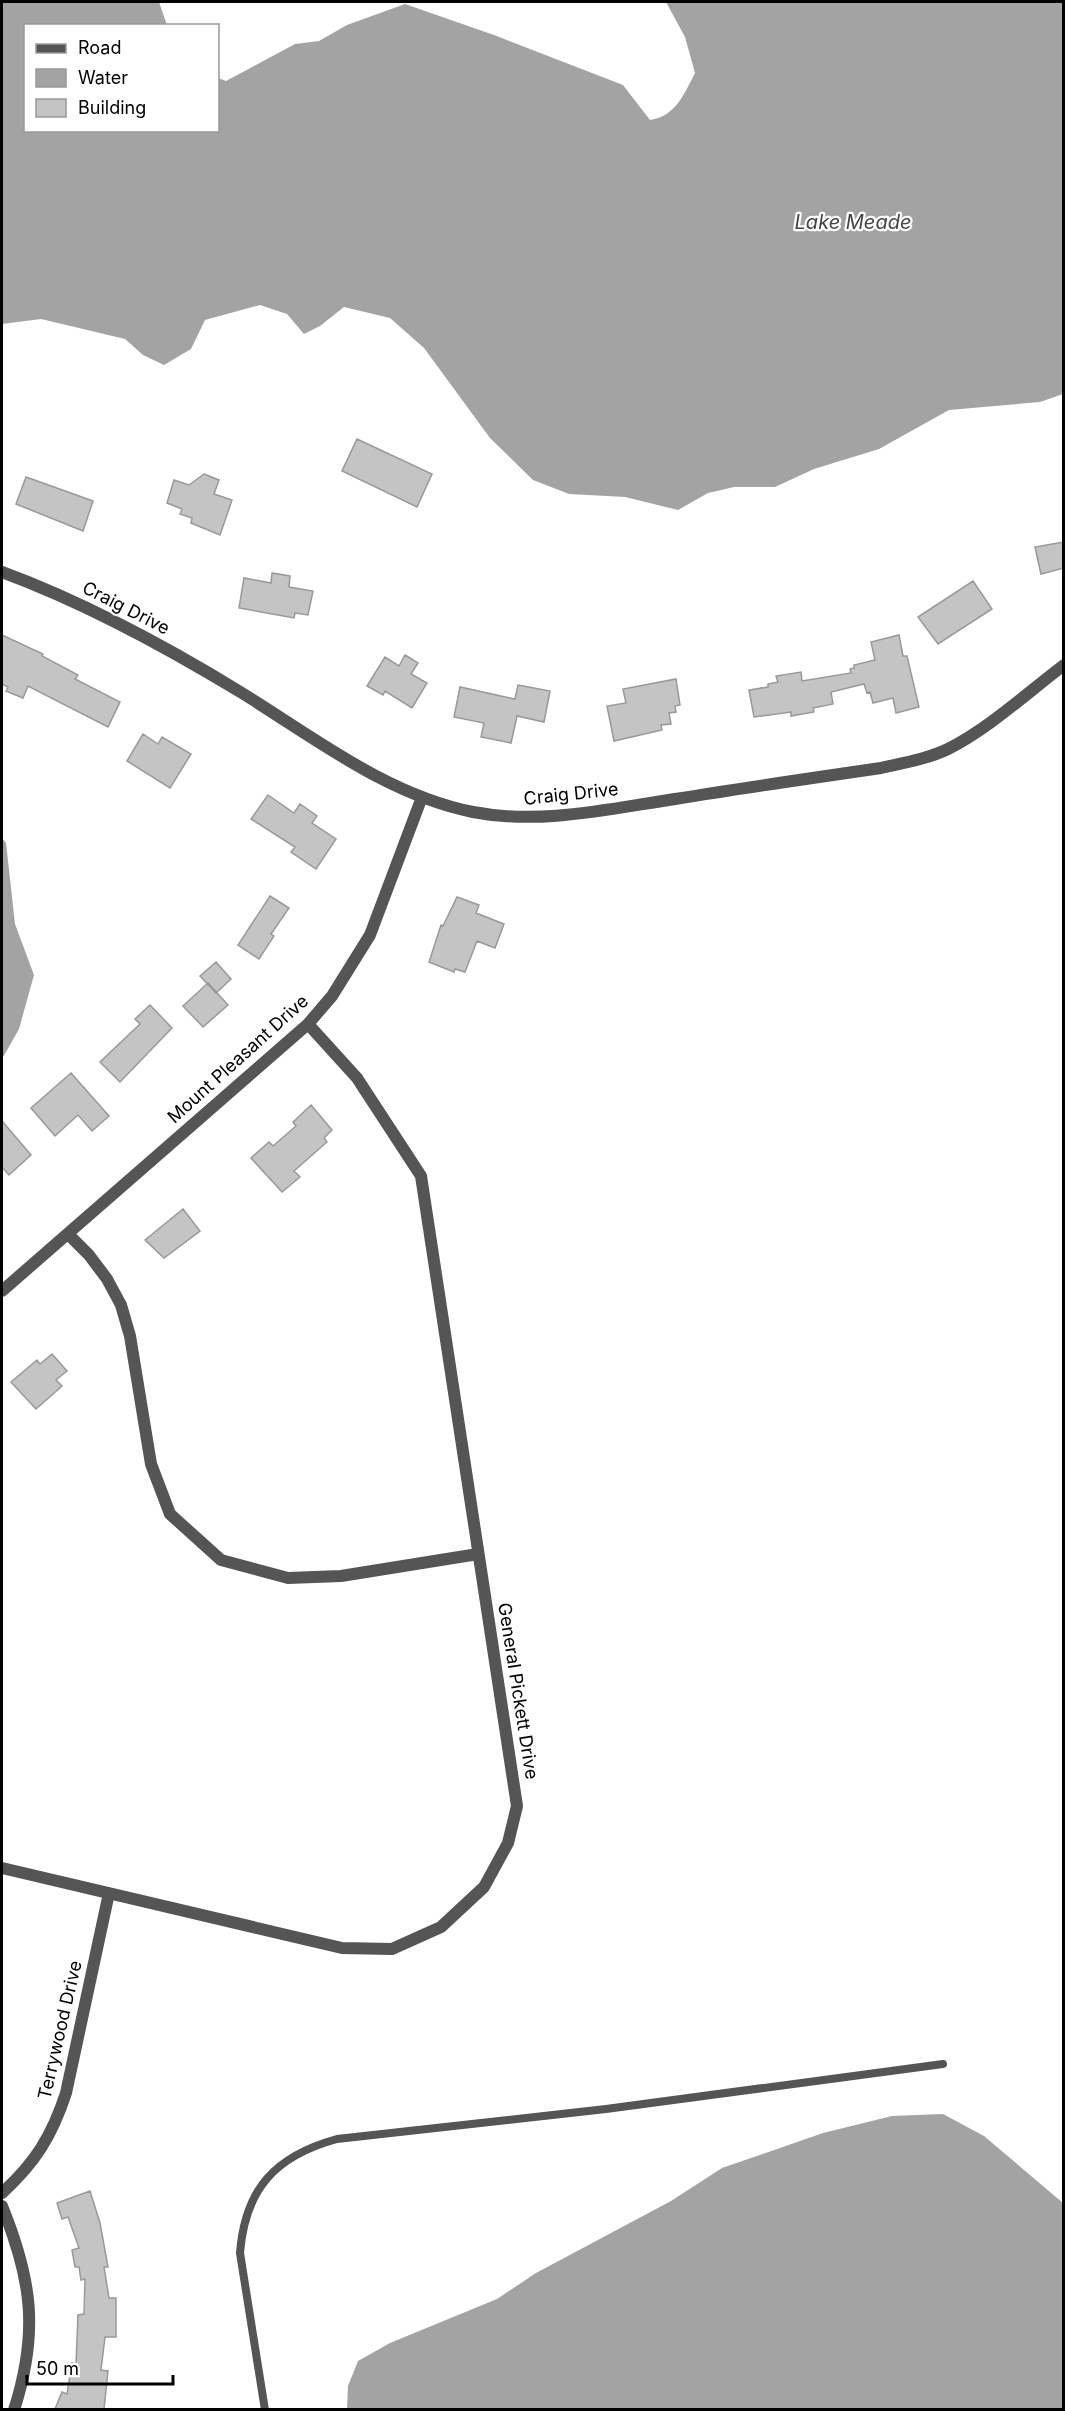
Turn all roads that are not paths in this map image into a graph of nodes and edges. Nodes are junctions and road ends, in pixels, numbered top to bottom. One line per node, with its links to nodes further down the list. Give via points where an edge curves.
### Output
1 (2, 572): 3 (street, Craig Drive, via 48,589 145,636 335,752)
2 (1064, 665): 3 (street, Craig Drive, via 976,732 947,749 881,768 547,817 475,812)
3 (422, 797): 4 (street, Mount Pleasant Drive, via 370,935 332,996)
4 (308, 1024): 5 (street, Mount Pleasant Drive); 7 (street, General Pickett Drive, via 357,1078 421,1176)
5 (68, 1234): 6 (street, Mount Pleasant Drive); 7 (street, via 107,1279 121,1305 130,1336 151,1464 170,1514 221,1560 288,1578 341,1576)
6 (2, 1291)
7 (478, 1554): 9 (street, General Pickett Drive, via 517,1806 508,1843 484,1887 441,1927 392,1949 342,1948)
8 (2, 1868): 9 (street, General Pickett Drive)
9 (109, 1893): 11 (street, Terrywood Drive, via 58,2116 37,2156)
10 (943, 2064): 14 (lane, via 606,2109 337,2139 293,2156 259,2188 242,2230 240,2253)
11 (2, 2193)
12 (2, 2206): 13 (street, via 29,2298 28,2356)
13 (14, 2409)
14 (265, 2409)

